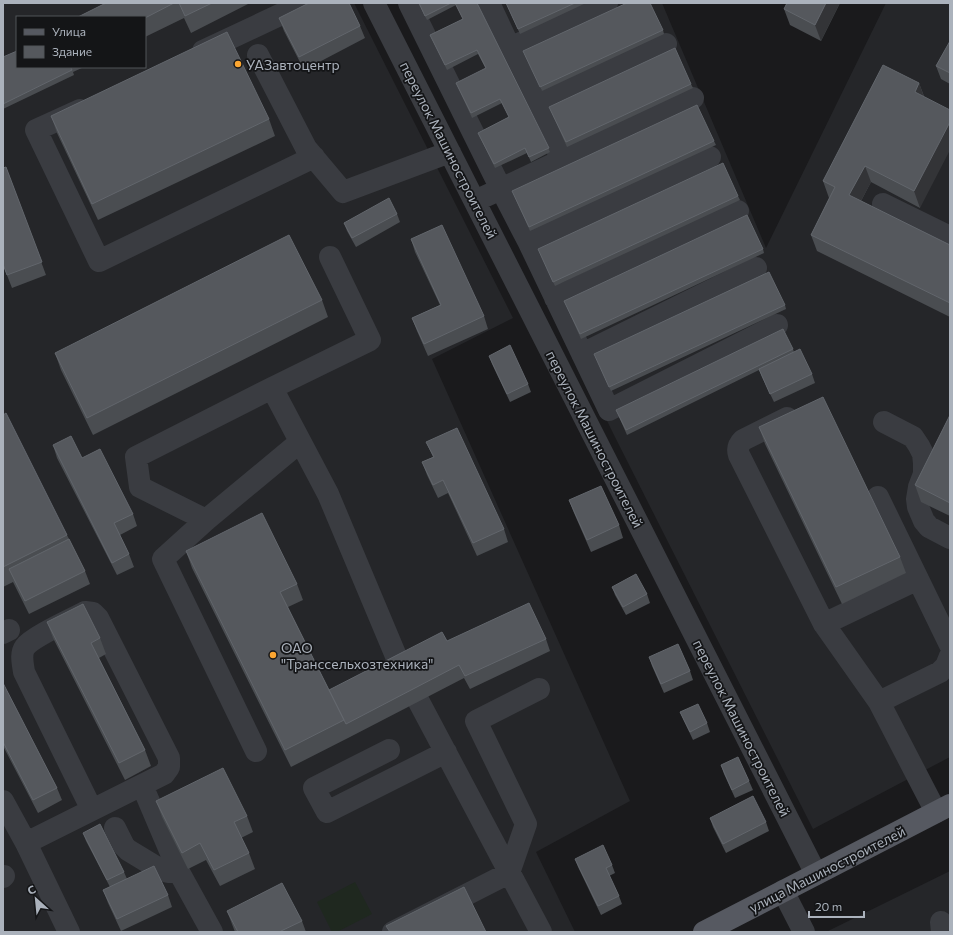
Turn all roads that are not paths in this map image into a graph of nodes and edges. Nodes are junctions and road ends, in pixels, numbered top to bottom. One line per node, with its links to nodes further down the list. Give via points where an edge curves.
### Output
1 (305, 3): 9 (street)
2 (374, 3): 13 (street, переулок Машиностроителей)
3 (409, 3): 17 (street)
4 (489, 3): 7 (street)
5 (607, 3): 7 (street)
6 (666, 44): 12 (street)
7 (510, 48): 12 (street)
8 (258, 55): 14 (street, via 306,148)
9 (185, 60)
10 (693, 98): 16 (street)
11 (100, 100): 14 (street, via 36,130 99,261)
12 (537, 105): 16 (street)
13 (450, 152): 14 (street, via 343,192); 18 (street, переулок Машиностроителей)
14 (314, 157)
15 (710, 157): 22 (street)
16 (562, 160): 17 (street)
17 (501, 189): 18 (street); 22 (street)
18 (475, 201): 52 (street, переулок Машиностроителей)
19 (883, 204): 21 (street)
20 (738, 211): 25 (street)
21 (950, 237)
22 (529, 243): 25 (street)
23 (330, 257): 28 (street, via 370,340)
24 (756, 268): 27 (street)
25 (555, 298): 27 (street)
26 (777, 325): 27 (street, via 609,410)
27 (582, 354)
28 (272, 388): 31 (street); 33 (street, via 136,457 140,487)
29 (796, 414): 36 (street, via 743,440 738,451)
30 (884, 422): 34 (street, via 913,437 919,446 923,454 924,474 917,498 918,507 929,527)
31 (300, 442): 33 (street); 43 (street, via 328,494 401,668)
32 (878, 497): 35 (street)
33 (206, 520): 42 (street, via 163,559)
34 (950, 538)
35 (918, 579): 36 (street); 37 (street)
36 (824, 624): 40 (street)
37 (950, 645)
38 (950, 656): 40 (street, via 940,672)
39 (540, 689): 51 (street, via 476,721 526,824)
40 (879, 702): 46 (street)
41 (389, 750): 43 (street, via 314,788 327,812)
42 (256, 751)
43 (446, 752): 51 (street)
44 (142, 785): 47 (street); 47 (street, via 164,774 169,767 169,758 98,618 93,613 85,612 32,640 24,648 22,659 24,672); 50 (street)
45 (3, 801): 49 (street)
46 (943, 809): 52 (main road, улица Машиностроителей)
47 (92, 810): 49 (street)
48 (115, 828): 50 (street, via 128,850 160,870)
49 (26, 843): 54 (street)
50 (179, 872): 55 (street)
51 (510, 873): 56 (street); 57 (street)
52 (816, 874): 53 (main road, улица Машиностроителей)
53 (783, 891): 58 (main road, улица Машиностроителей); 59 (street)
54 (69, 932)
55 (212, 932)
56 (393, 932)
57 (541, 932)
58 (704, 932)
59 (804, 932)

